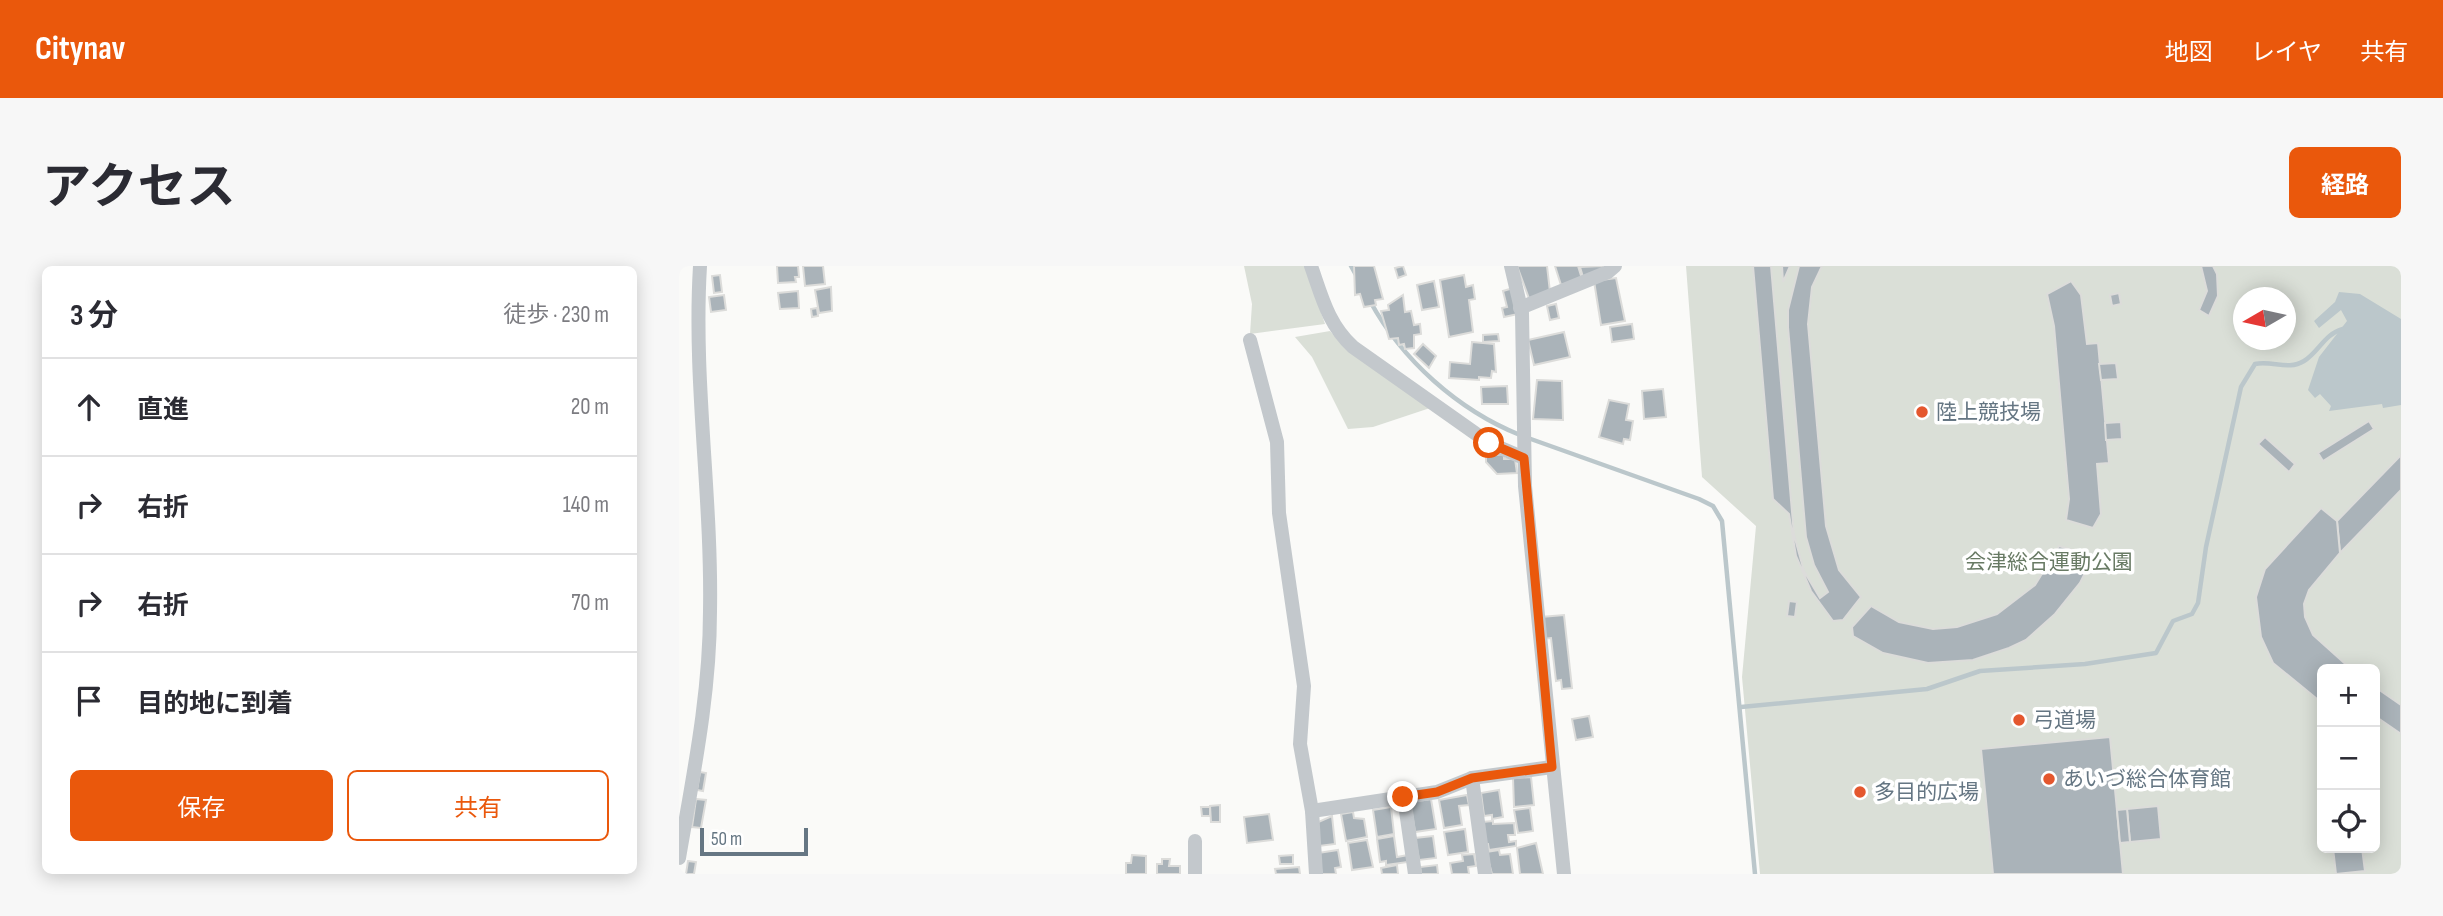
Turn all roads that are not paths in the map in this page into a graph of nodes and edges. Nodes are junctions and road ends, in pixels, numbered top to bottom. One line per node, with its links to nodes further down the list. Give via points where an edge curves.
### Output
1 (700, 266): 13 (street, via 711,611 706,696)
2 (1311, 266): 7 (street, via 1328,317 1353,347 1489,443)
3 (1511, 266): 5 (street)
4 (1615, 266): 5 (street)
5 (1520, 308): 7 (street)
6 (1251, 340): 11 (street, via 1277,442 1279,513 1304,686 1300,744)
7 (1524, 458): 8 (street)
8 (1552, 767): 9 (street); 18 (street)
9 (1472, 778): 10 (street, via 1437,792); 17 (street)
10 (1403, 797): 11 (street); 16 (street)
11 (1312, 811): 15 (street)
12 (1195, 841): 14 (street)
13 (679, 858)
14 (1195, 874)
15 (1316, 874)
16 (1416, 874)
17 (1485, 874)
18 (1564, 874)

